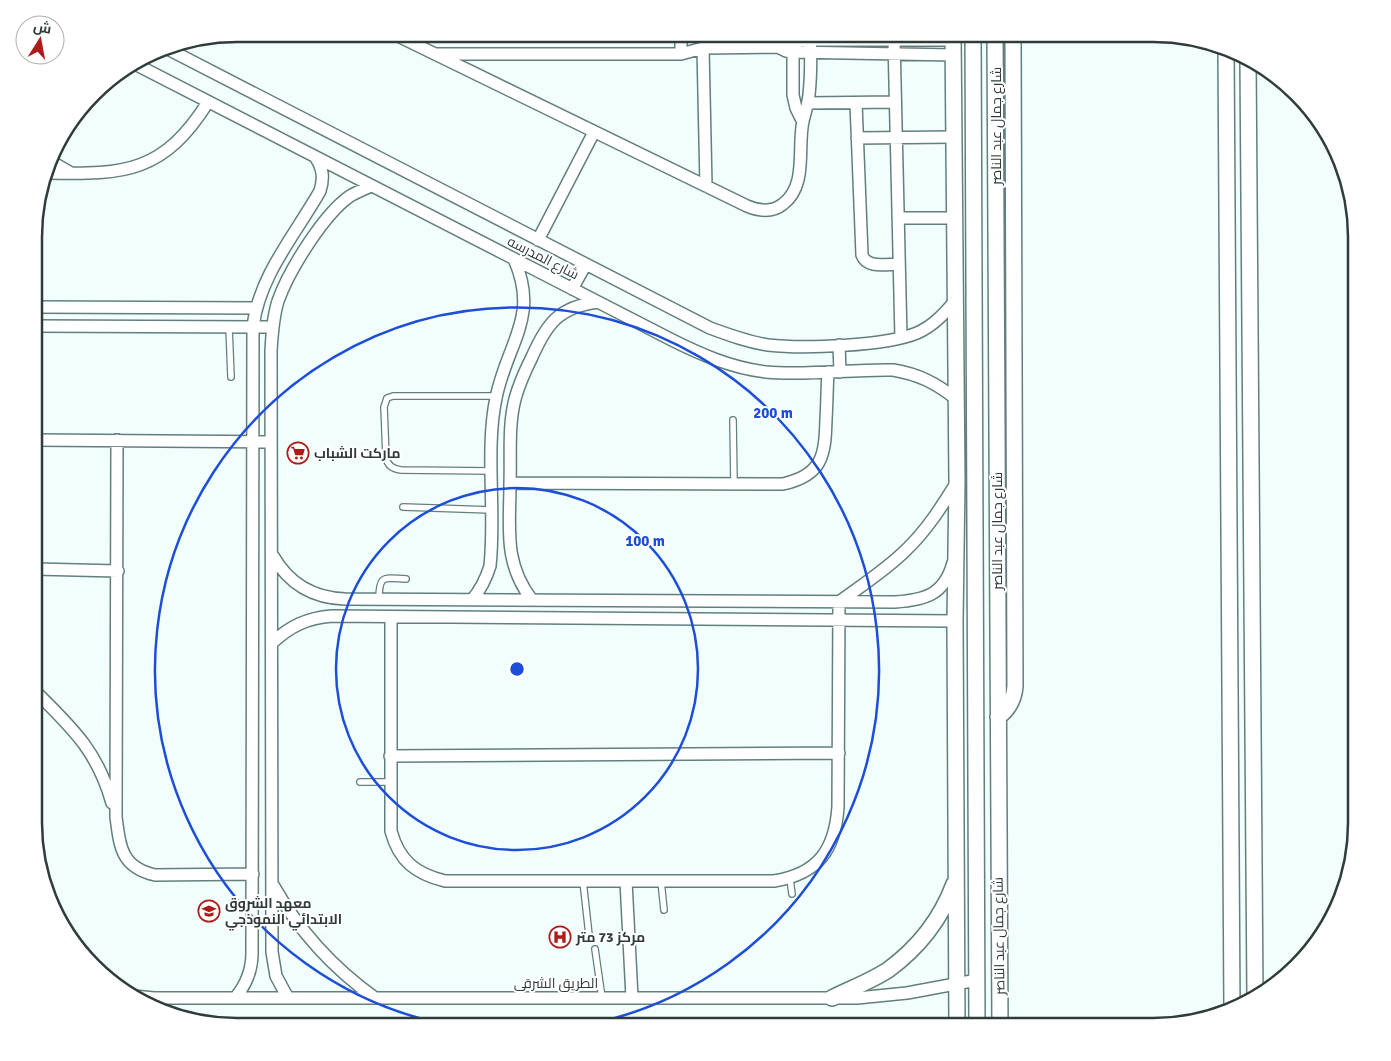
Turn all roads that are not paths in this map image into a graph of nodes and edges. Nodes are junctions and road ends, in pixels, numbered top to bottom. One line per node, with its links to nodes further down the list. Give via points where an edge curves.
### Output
1 (410, 42): 15 (street)
2 (681, 42): 16 (street)
3 (801, 42): 11 (street)
4 (810, 42): 14 (street)
5 (894, 42): 17 (street)
6 (934, 42): 10 (street)
7 (973, 42): 96 (main road, شارع جمال عبد الناصر)
8 (995, 42): 26 (main road, شارع جمال عبد الناصر)
9 (1014, 42): 27 (main road)
10 (954, 43): 17 (street); 29 (main road)
11 (792, 47): 12 (street); 14 (street); 25 (street, via 794,95)
12 (703, 48): 16 (street); 37 (street)
13 (175, 53): 40 (street, شارع المدرسه)
14 (810, 53): 17 (street); 23 (street)
15 (435, 54): 16 (street); 28 (street)
16 (681, 54)
17 (894, 54): 22 (street)
18 (1226, 56): 97 (main road)
19 (1248, 67): 98 (main road)
20 (142, 68): 21 (street, شارع المدرسه)
21 (208, 102): 32 (street, شارع المدرسه); 35 (street, via 186,134 154,159 112,173)
22 (895, 102): 24 (street); 31 (street)
23 (808, 103): 24 (street); 25 (street)
24 (856, 103): 30 (street)
25 (803, 122): 37 (street, via 796,186 788,200 779,207 757,210)
26 (996, 130): 27 (main road); 60 (main road, شارع جمال عبد الناصر)
27 (1014, 130): 61 (main road)
28 (594, 132): 37 (street); 40 (street)
29 (954, 137): 31 (street); 39 (main road)
30 (857, 138): 31 (street); 43 (street, via 862,255 872,264)
31 (896, 138): 38 (street)
32 (316, 158): 36 (street, شارع المدرسه); 48 (street, via 322,174 320,191 267,280)
33 (56, 165): 35 (street)
34 (54, 173): 35 (street)
35 (73, 174)
36 (371, 186): 41 (street, شارع المدرسه); 52 (street, via 341,204 302,254 283,288)
37 (706, 186)
38 (898, 218): 39 (street); 43 (street)
39 (955, 218): 45 (main road)
40 (538, 240): 42 (street, شارع المدرسه)
41 (514, 259): 44 (street, شارع المدرسه); 58 (street, via 524,289 525,304)
42 (586, 264): 44 (street); 54 (street, شارع المدرسه, via 710,328 732,336 769,345)
43 (899, 264): 53 (street)
44 (572, 290): 46 (street, شارع المدرسه)
45 (955, 301): 53 (street, شارع المدرسه, via 932,325); 59 (main road)
46 (598, 302): 55 (street, شارع المدرسه, via 690,350 733,366 782,373); 68 (street, via 562,313 546,328 539,341 513,408)
47 (42, 307): 48 (street)
48 (256, 308): 51 (street)
49 (42, 326): 50 (street)
50 (230, 327): 51 (street); 57 (lane)
51 (253, 327): 52 (street); 65 (street)
52 (272, 327): 66 (street)
53 (901, 338): 54 (street, شارع المدرسه)
54 (839, 345): 56 (street)
55 (828, 372): 56 (street, شارع المدرسه); 70 (street, via 826,438 818,465 808,476 790,483)
56 (840, 372): 59 (street, شارع المدرسه, via 875,369 910,373)
57 (231, 377)
58 (496, 396): 67 (street); 67 (lane, via 393,396 387,398 384,407 386,457 392,468)
59 (956, 399): 69 (main road)
60 (996, 410): 61 (main road); 89 (main road, شارع جمال عبد الناصر)
61 (1014, 410): 89 (main road, via 1015,686 1011,704)
62 (734, 420): 70 (lane)
63 (42, 440): 64 (street)
64 (117, 440): 65 (street); 76 (street)
65 (252, 441): 66 (street); 99 (street)
66 (271, 442): 74 (street)
67 (492, 470): 72 (street)
68 (510, 482): 70 (street); 81 (street, via 511,555 518,579)
69 (957, 482): 73 (main road); 82 (street, via 906,550)
70 (734, 484)
71 (404, 507): 72 (lane)
72 (492, 510): 80 (street, via 490,566 484,584)
73 (956, 551): 82 (street, via 944,584 924,598 895,602); 86 (main road)
74 (272, 554): 78 (street, via 289,579 301,588 330,599); 87 (street)
75 (42, 569): 76 (street)
76 (118, 571): 94 (street)
77 (406, 579): 79 (lane, via 382,580)
78 (345, 599): 79 (street); 83 (street, via 341,606)
79 (379, 599): 80 (street)
80 (472, 600): 81 (street)
81 (532, 600): 82 (street)
82 (839, 602): 85 (street)
83 (345, 617): 84 (street); 87 (street, via 305,620)
84 (391, 617): 85 (street); 91 (street)
85 (839, 621): 86 (street); 90 (street)
86 (955, 621): 100 (main road)
87 (272, 643): 105 (street)
88 (42, 699): 94 (street, via 90,751 106,782)
89 (998, 717): 95 (main road, شارع جمال عبد الناصر)
90 (839, 753): 91 (street); 101 (street, via 838,807 833,838 816,864)
91 (390, 756): 93 (street)
92 (360, 782): 93 (lane)
93 (390, 782): 102 (street, via 394,843 403,858 429,878 446,881)
94 (116, 817): 99 (street, via 125,857 144,872 156,875)
95 (998, 825): 96 (main road, via 983,824); 123 (main road, شارع جمال عبد الناصر)
96 (976, 832): 110 (main road, شارع جمال عبد الناصر)
97 (1231, 843): 98 (main road); 120 (main road)
98 (1254, 843): 112 (main road)
99 (252, 874): 114 (street, via 252,963 246,982)
100 (956, 878): 111 (main road); 119 (main road, via 939,916 906,955 886,971)
101 (790, 879): 104 (street); 106 (lane)
102 (583, 881): 103 (street); 108 (lane)
103 (626, 881): 104 (street); 118 (street)
104 (661, 881): 107 (lane)
105 (272, 883): 115 (street, via 273,964); 116 (street, via 297,923 321,951)
106 (792, 894)
107 (664, 910)
108 (589, 935)
109 (595, 949): 117 (lane)
110 (977, 980): 111 (street, الطريق الشرقى); 122 (main road, شارع جمال عبد الناصر)
111 (956, 983): 119 (street, الطريق الشرقى, via 882,996); 121 (main road)
112 (1255, 990)
113 (150, 998): 114 (street, الطريق الشرقى)
114 (235, 998): 115 (street, الطريق الشرقى)
115 (288, 998): 116 (street, الطريق الشرقى)
116 (375, 998): 117 (street, الطريق الشرقى)
117 (602, 998): 118 (street, الطريق الشرقى)
118 (632, 998): 119 (street, الطريق الشرقى)
119 (832, 998)
120 (1232, 1002)
121 (957, 1018)
122 (977, 1018)
123 (1000, 1018)

